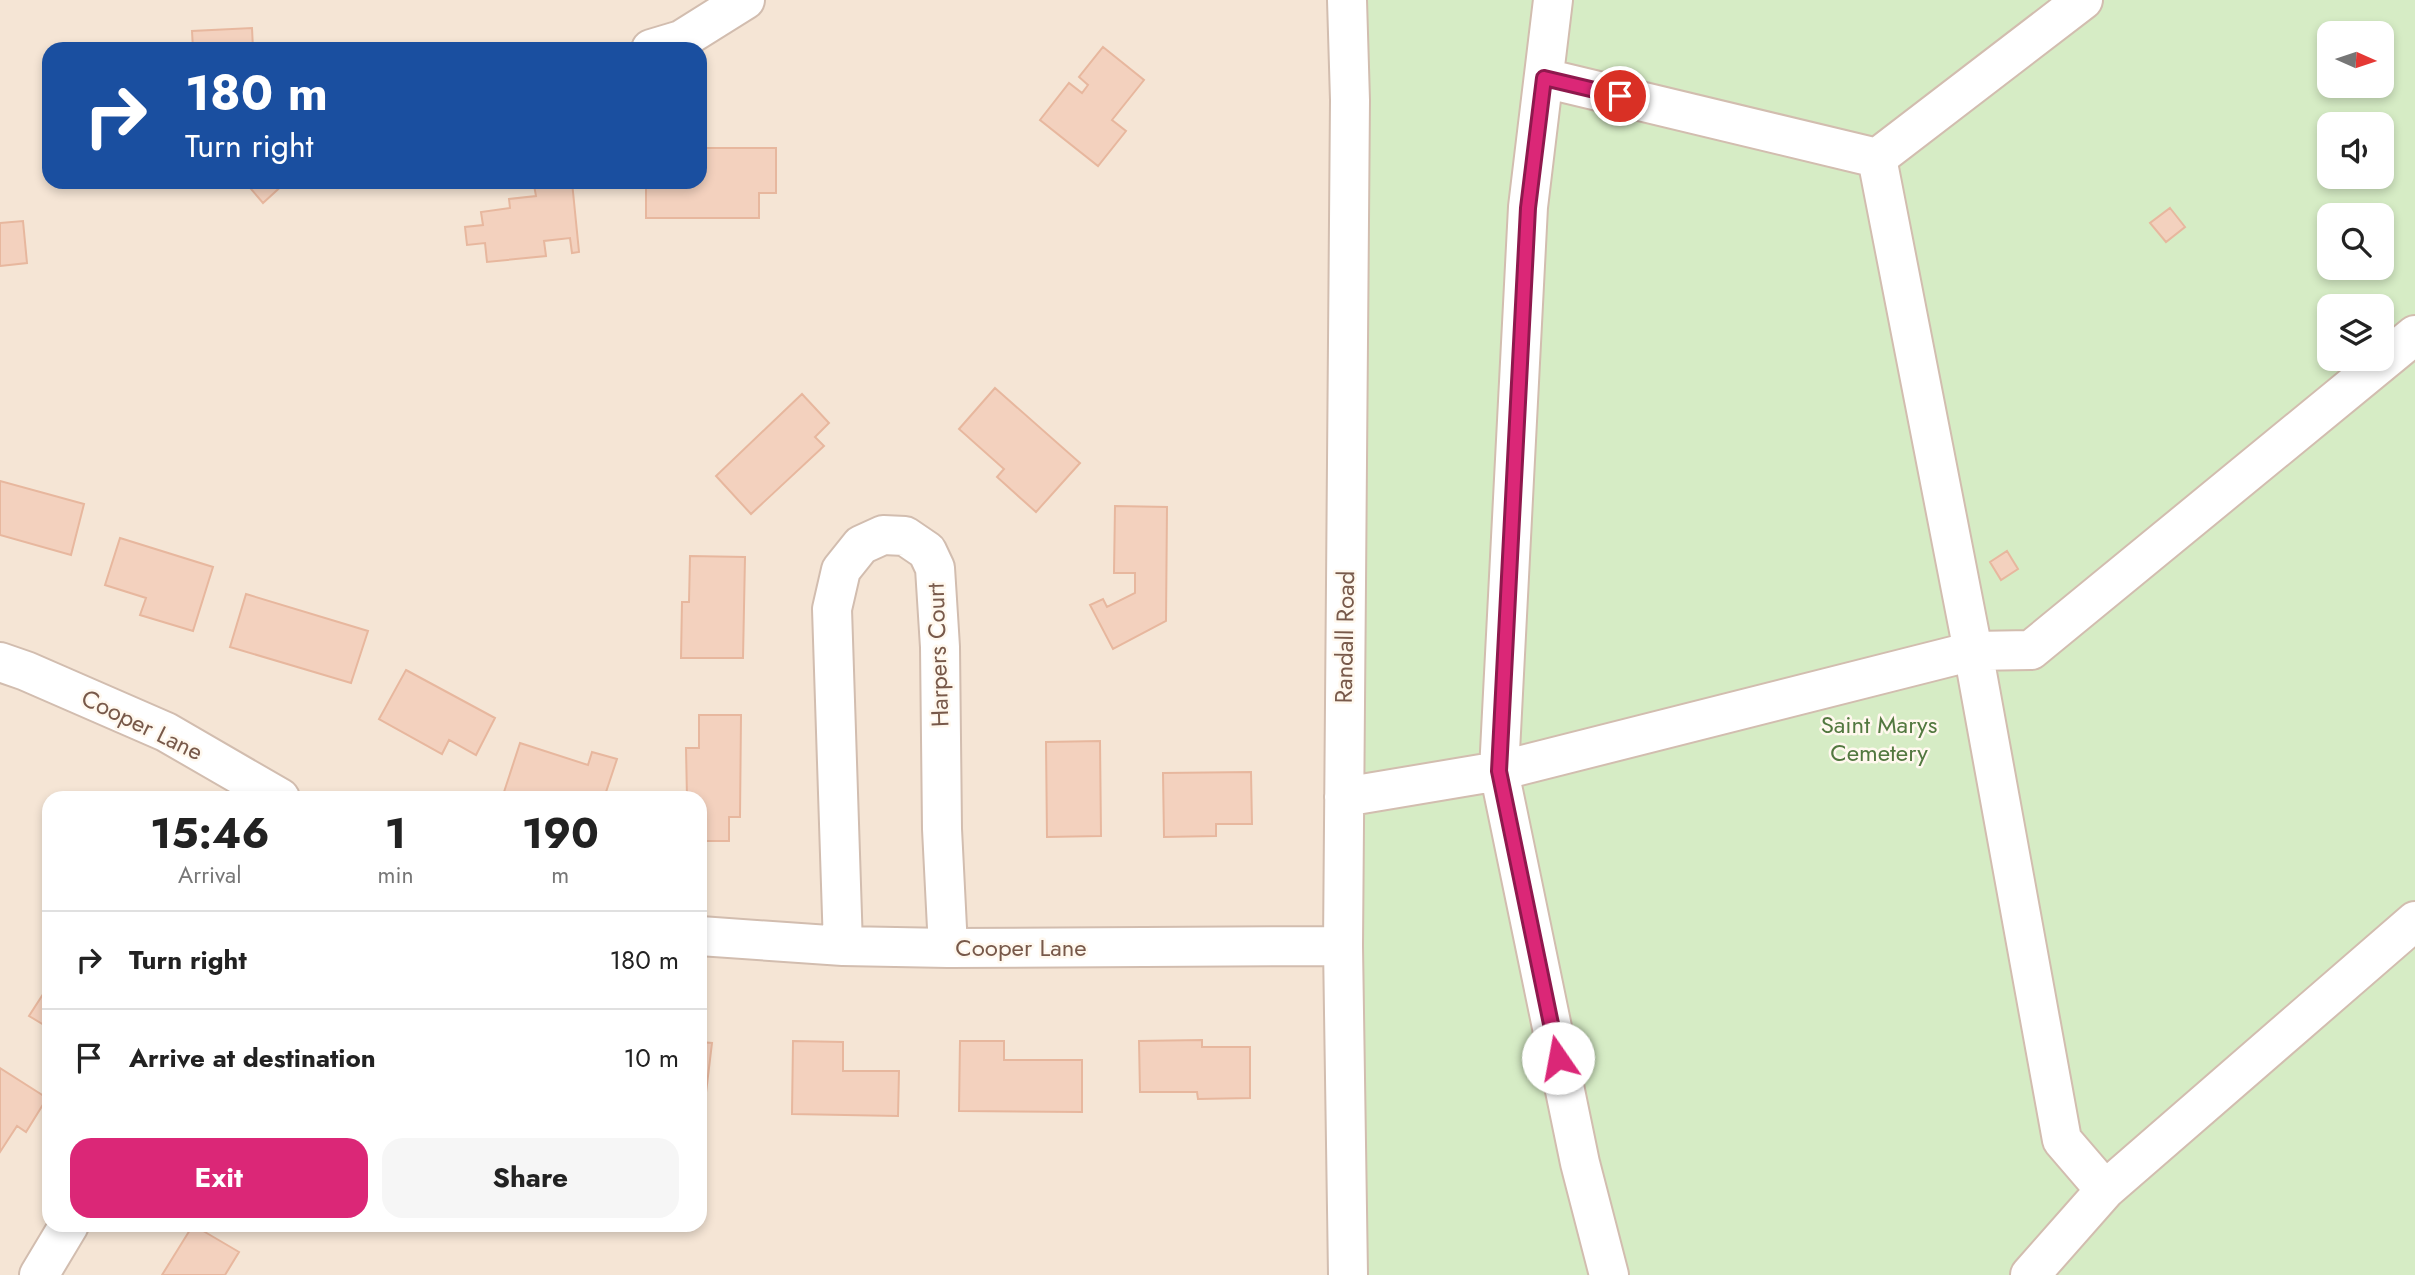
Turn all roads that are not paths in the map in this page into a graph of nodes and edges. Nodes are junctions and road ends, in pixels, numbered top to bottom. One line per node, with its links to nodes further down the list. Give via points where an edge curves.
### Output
1 (745, 0): 5 (street)
2 (1347, 0): 13 (street, Randall Road)
3 (1553, 0): 6 (street)
4 (2083, 0): 7 (street)
5 (674, 42)
6 (1544, 78): 7 (street); 11 (street, via 1528,208)
7 (1877, 158): 9 (street)
8 (2415, 335): 9 (street, via 2031,650)
9 (1973, 651): 11 (street); 19 (street, via 2062,1140)
10 (0, 662): 12 (street, Cooper Lane, via 166,732)
11 (1499, 771): 13 (street); 23 (street, via 1580,1163)
12 (268, 791)
13 (1344, 797): 17 (street, Randall Road)
14 (2415, 921): 19 (street)
15 (707, 936): 16 (street, Cooper Lane)
16 (843, 946): 18 (street, Cooper Lane); 18 (street, Harpers Court, via 832,609 841,570 861,545 883,535 905,536 927,551 934,568)
17 (1343, 946): 18 (street, Cooper Lane); 22 (street, Randall Road)
18 (948, 948)
19 (2105, 1190): 24 (street)
20 (65, 1232): 21 (street)
21 (39, 1275)
22 (1348, 1275)
23 (1609, 1275)
24 (2030, 1275)

